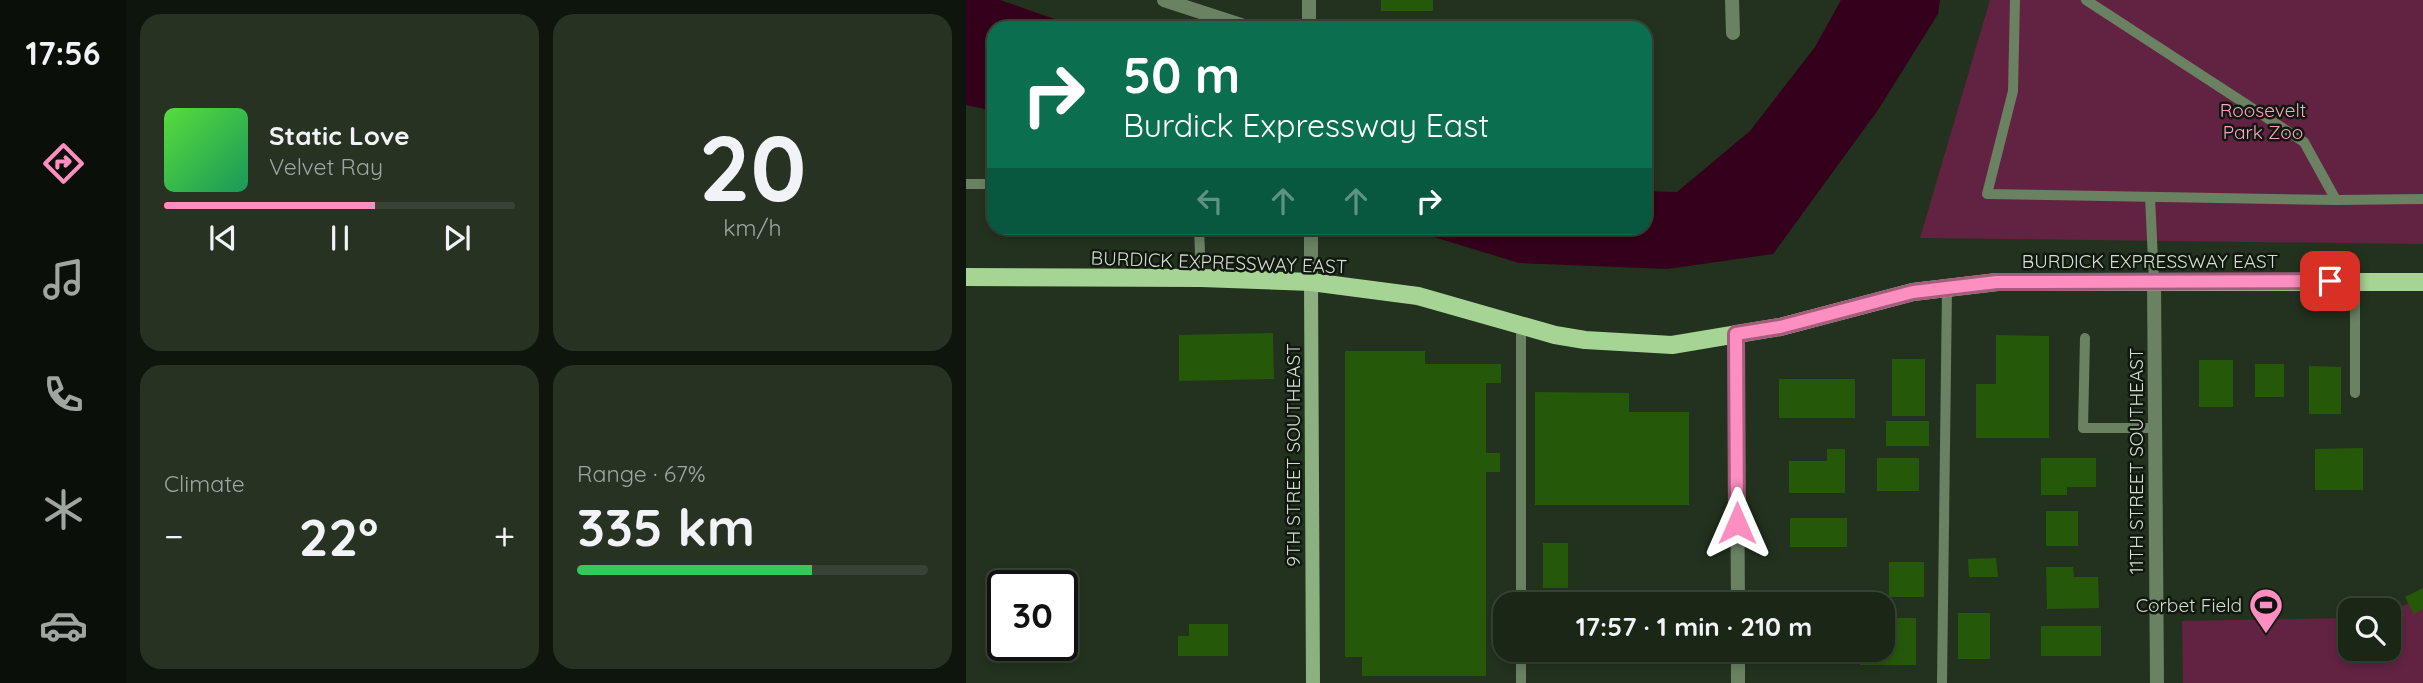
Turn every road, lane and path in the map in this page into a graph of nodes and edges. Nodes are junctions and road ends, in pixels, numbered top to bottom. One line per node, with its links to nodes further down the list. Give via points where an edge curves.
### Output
1 (1164, 0): 6 (street)
2 (1310, 0): 7 (street)
3 (1732, 0): 8 (street)
4 (2015, 0): 11 (lane, via 2013,91 1987,194)
5 (2086, 0): 13 (lane, via 2304,142)
6 (1228, 21)
7 (1309, 21)
8 (1733, 33)
9 (966, 184): 10 (lane)
10 (987, 184)
11 (2150, 197): 13 (lane); 18 (lane)
12 (2423, 199): 13 (lane)
13 (2336, 200)
14 (1199, 235): 17 (lane)
15 (1311, 235): 20 (street, 9TH STREET SOUTHEAST)
16 (966, 277): 17 (main road, BURDICK EXPRESSWAY EAST)
17 (1201, 278): 20 (main road, BURDICK EXPRESSWAY EAST)
18 (2154, 281): 19 (main road, BURDICK EXPRESSWAY EAST); 22 (main road, BURDICK EXPRESSWAY EAST, via 1997,282); 27 (street, 11TH STREET SOUTHEAST)
19 (2356, 281): 21 (main road, BURDICK EXPRESSWAY EAST); 26 (lane)
20 (1311, 282): 23 (main road, BURDICK EXPRESSWAY EAST, via 1418,296); 32 (street, 9TH STREET SOUTHEAST)
21 (2423, 282)
22 (1947, 288): 24 (main road, BURDICK EXPRESSWAY EAST); 35 (lane)
23 (1521, 326): 24 (main road, BURDICK EXPRESSWAY EAST, via 1585,340 1672,345); 28 (lane)
24 (1736, 334): 29 (street)
25 (2085, 338): 27 (lane, via 2083,428)
26 (2356, 393)
27 (2155, 428): 36 (street, 11TH STREET SOUTHEAST)
28 (1521, 592)
29 (1738, 592)
30 (1521, 662): 33 (lane)
31 (1738, 662): 34 (street)
32 (1313, 683)
33 (1521, 683)
34 (1738, 683)
35 (1942, 683)
36 (2157, 683)

